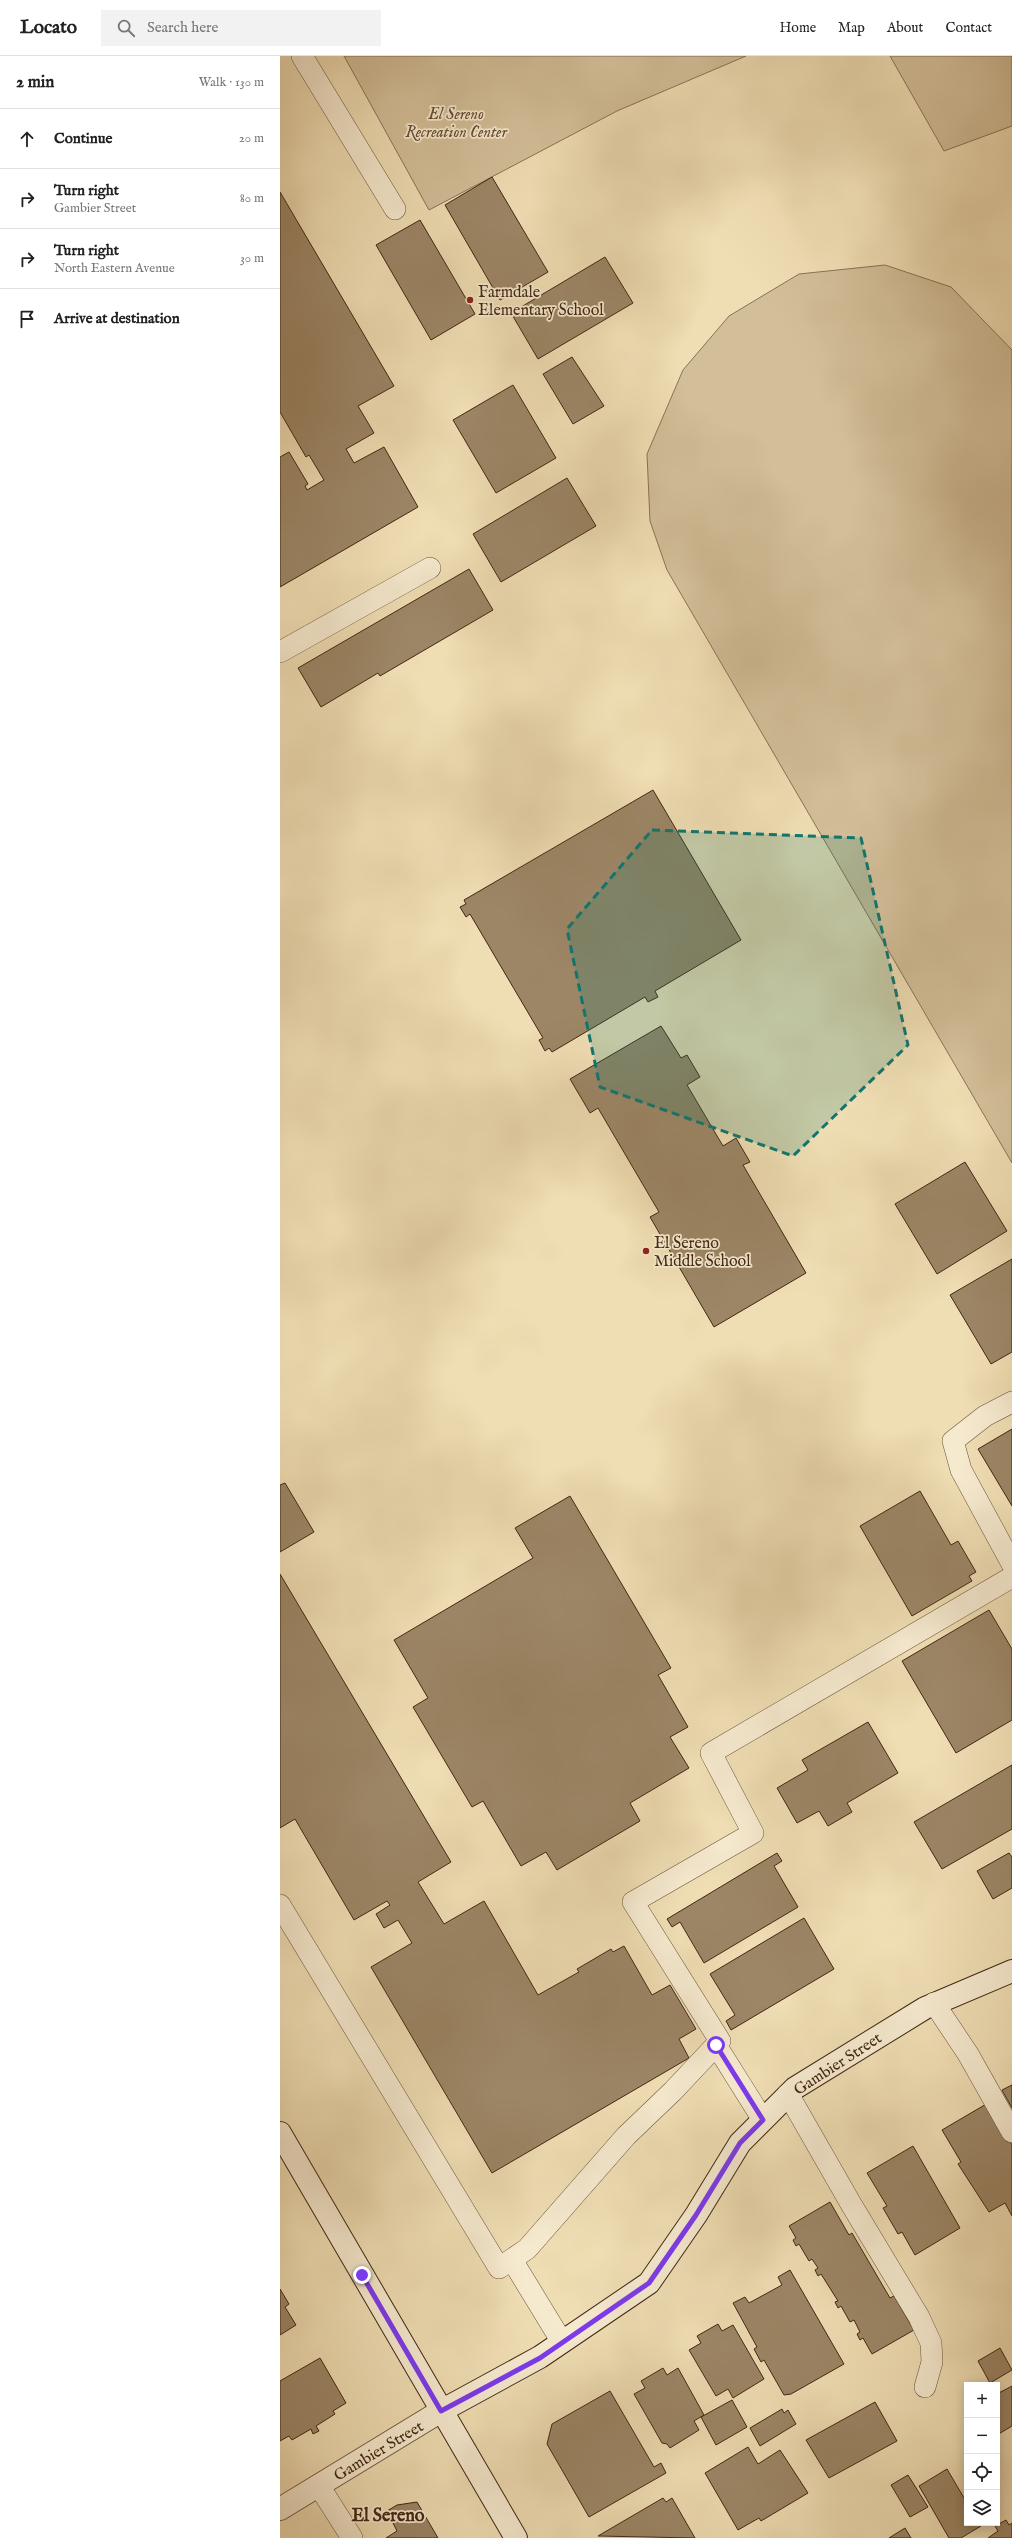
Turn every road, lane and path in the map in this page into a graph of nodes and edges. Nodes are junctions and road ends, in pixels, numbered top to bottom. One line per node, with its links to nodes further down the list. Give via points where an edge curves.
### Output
1 (302, 56): 2 (lane)
2 (395, 209)
3 (430, 568): 4 (lane)
4 (280, 652)
5 (1012, 1402): 6 (lane, via 985,1416 953,1442 961,1470)
6 (1012, 1564)
7 (1012, 1577): 11 (lane, via 711,1753 754,1833 633,1902 720,2041)
8 (280, 1905): 16 (lane)
9 (1012, 1971): 10 (street, Gambier Street)
10 (934, 2003): 12 (street, Gambier Street); 14 (lane, via 968,2054)
11 (716, 2045): 13 (lane); 16 (lane, via 626,2136 527,2249)
12 (788, 2094): 13 (street, Gambier Street); 18 (lane, via 850,2204 919,2317 931,2343 932,2362)
13 (763, 2120): 17 (street, Gambier Street, via 740,2143 696,2215 649,2283)
14 (1012, 2132)
15 (280, 2133): 19 (street)
16 (506, 2264): 17 (lane)
17 (562, 2342): 19 (street, Gambier Street, via 540,2358)
18 (925, 2387)
19 (441, 2411): 20 (street, Gambier Street); 23 (street)
20 (319, 2486): 21 (street, Gambier Street); 22 (lane)
21 (280, 2509)
22 (352, 2538)
23 (516, 2538)

